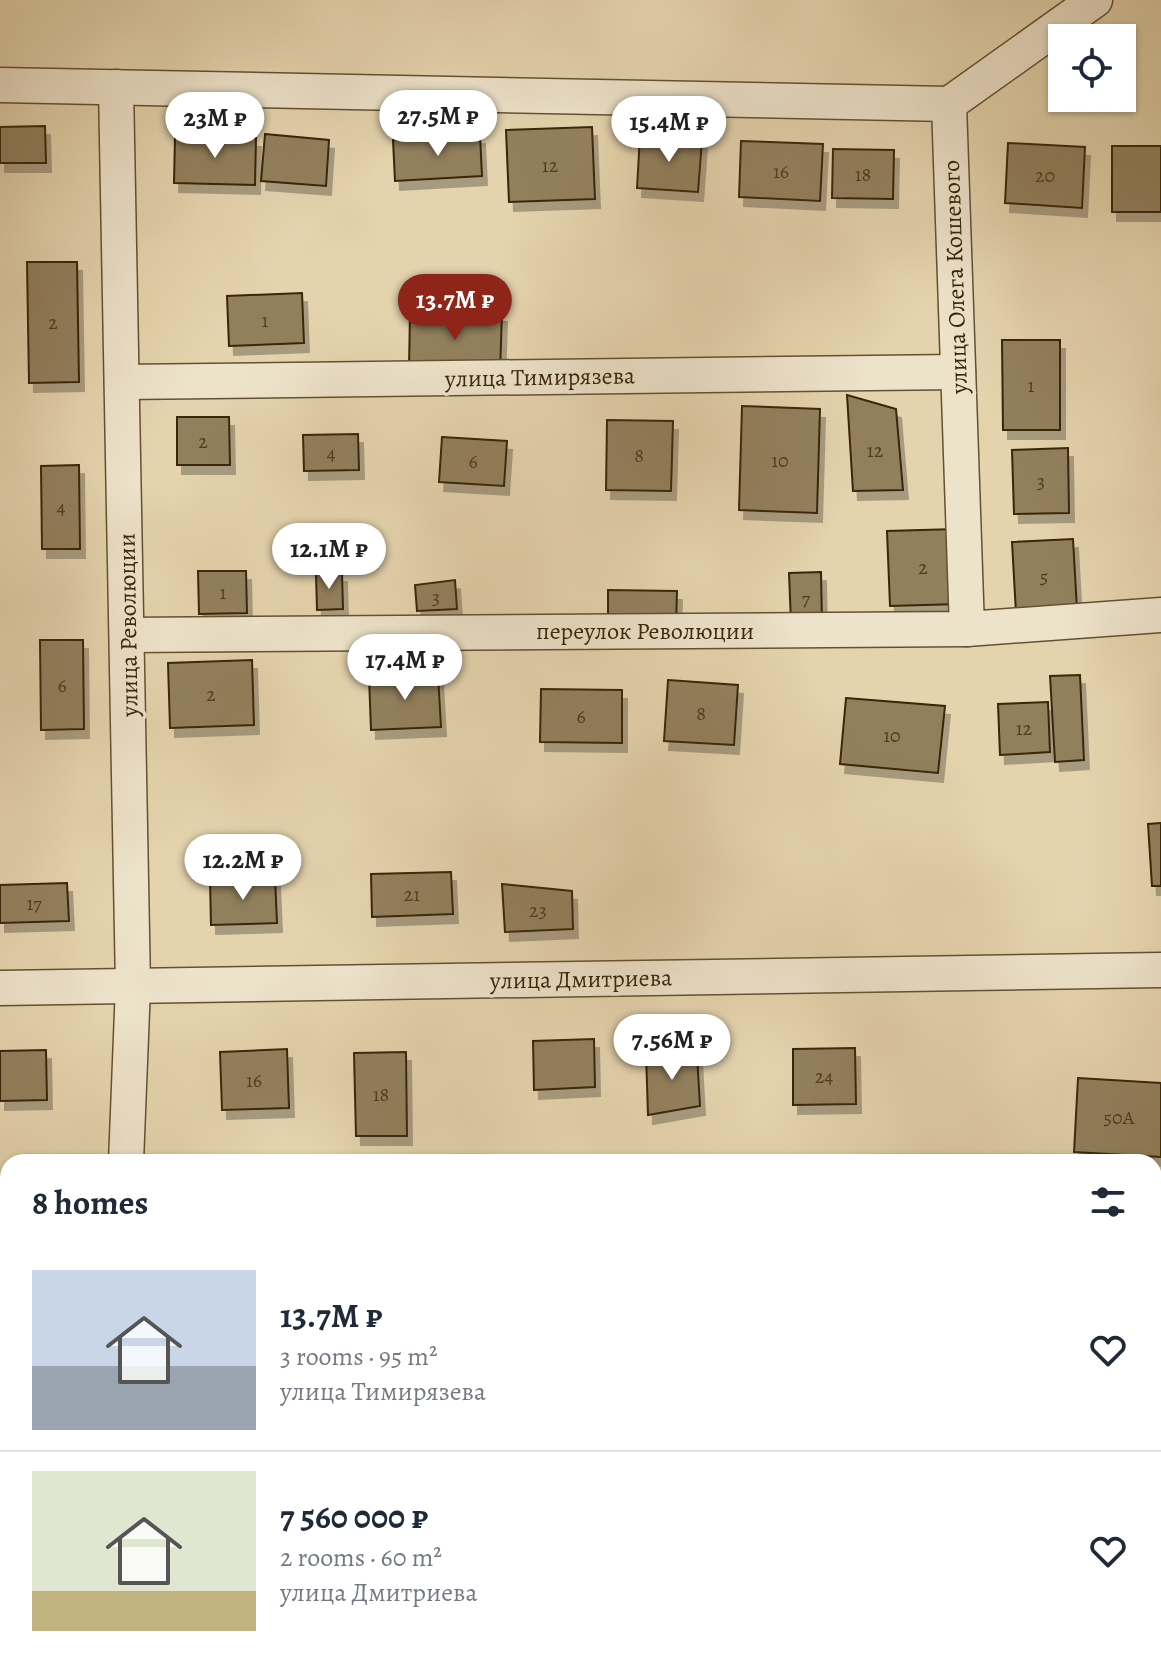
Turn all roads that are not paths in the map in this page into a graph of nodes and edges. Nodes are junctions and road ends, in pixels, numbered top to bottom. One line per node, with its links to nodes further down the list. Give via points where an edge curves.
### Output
1 (1095, 0): 4 (street)
2 (0, 85): 3 (street)
3 (116, 87): 4 (street); 6 (street, улица Революции)
4 (949, 104): 5 (street, улица Олега Кошевого)
5 (958, 372): 6 (street, улица Тимирязева); 8 (street, улица Олега Кошевого)
6 (122, 382): 9 (street, улица Революции)
7 (1161, 615): 8 (street, переулок Революции)
8 (967, 629): 9 (street, переулок Революции)
9 (128, 635): 11 (street, улица Революции)
10 (1161, 970): 11 (street, улица Дмитриева)
11 (133, 986): 12 (street, улица Дмитриева); 13 (street, улица Революции)
12 (0, 988)
13 (126, 1154)

